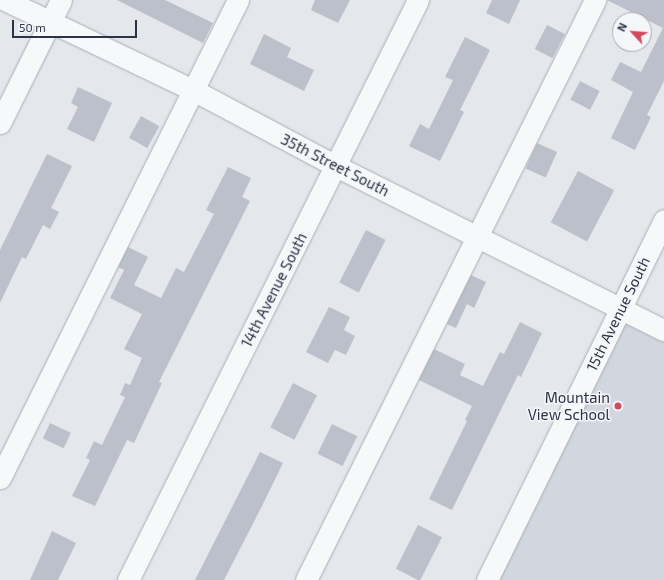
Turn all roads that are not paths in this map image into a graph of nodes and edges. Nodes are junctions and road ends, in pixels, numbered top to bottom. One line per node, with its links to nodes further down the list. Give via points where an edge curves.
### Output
1 (5, 0): 6 (street, 35th Street South)
2 (61, 0): 6 (street)
3 (238, 0): 7 (street)
4 (418, 0): 9 (street, 14th Avenue South)
5 (595, 0): 11 (street)
6 (50, 22): 7 (street, 35th Street South); 8 (street)
7 (193, 90): 9 (street, 35th Street South); 14 (street)
8 (0, 122)
9 (336, 166): 11 (street, 35th Street South); 15 (street, 14th Avenue South)
10 (664, 220): 12 (street, 15th Avenue South)
11 (477, 237): 12 (street, 35th Street South); 16 (street)
12 (620, 308): 13 (street, 35th Street South); 17 (street, 15th Avenue South)
13 (664, 330)
14 (0, 478)
15 (128, 580)
16 (306, 580)
17 (487, 580)

